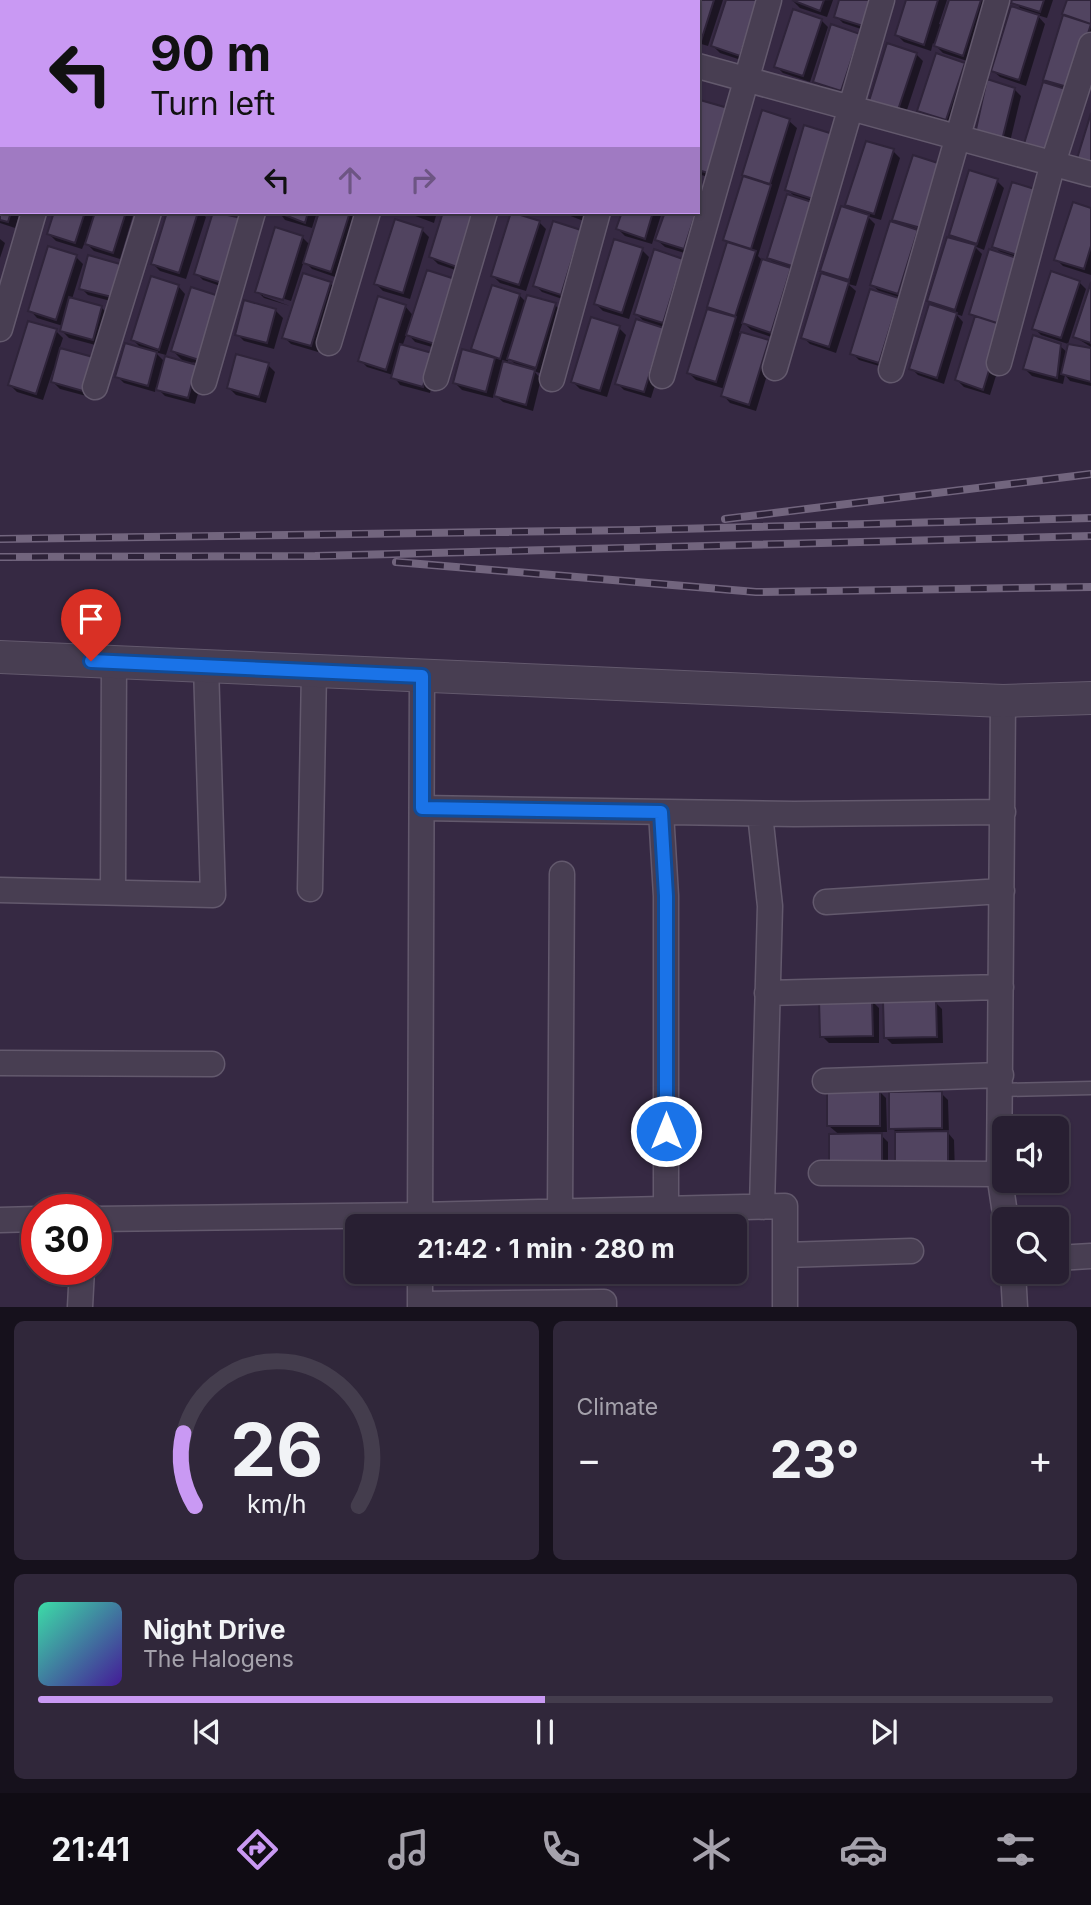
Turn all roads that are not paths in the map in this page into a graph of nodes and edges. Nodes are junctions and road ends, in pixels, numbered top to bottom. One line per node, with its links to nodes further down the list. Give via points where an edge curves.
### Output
1 (769, 0): 6 (street)
2 (882, 0): 7 (street)
3 (997, 0): 8 (street)
4 (1091, 45): 9 (street)
5 (700, 67): 6 (street)
6 (748, 80): 7 (street); 22 (street)
7 (851, 108): 8 (street); 20 (street)
8 (957, 137): 9 (street); 21 (street)
9 (1053, 163): 10 (street); 19 (street)
10 (1091, 174)
11 (33, 214): 17 (street)
12 (148, 214): 26 (street)
13 (252, 214): 25 (street)
14 (367, 214): 18 (street)
15 (484, 214): 23 (street)
16 (597, 214): 24 (street)
17 (0, 329)
18 (330, 344)
19 (999, 363)
20 (775, 368)
21 (891, 370)
22 (662, 376)
23 (436, 378)
24 (552, 379)
25 (204, 382)
26 (94, 387)
27 (0, 657): 28 (street)
28 (114, 662): 29 (street); 42 (street)
29 (206, 666): 30 (street); 42 (street, via 213,895)
30 (314, 671): 31 (street); 40 (street)
31 (422, 676): 33 (street); 34 (street)
32 (1091, 698): 33 (street)
33 (1003, 701): 36 (street)
34 (422, 808): 35 (street); 57 (street)
35 (661, 812): 37 (street); 55 (street, via 666,896)
36 (1003, 812): 37 (street); 41 (street)
37 (760, 814): 45 (street, via 769,906)
38 (562, 874): 56 (street)
39 (0, 890): 42 (street)
40 (310, 890)
41 (1002, 891): 43 (street); 44 (street)
42 (113, 892)
43 (826, 902)
44 (1002, 986): 45 (street); 49 (street)
45 (767, 992): 54 (street)
46 (0, 1063): 47 (street)
47 (212, 1064)
48 (824, 1081): 49 (street)
49 (1001, 1082): 50 (lane); 51 (street)
50 (1091, 1088)
51 (1000, 1116)
52 (821, 1173): 53 (street)
53 (992, 1174)
54 (762, 1207): 55 (street); 64 (street, via 785,1206)
55 (666, 1209): 56 (street)
56 (560, 1212): 58 (street)
57 (420, 1214)
58 (529, 1214)
59 (21, 1219): 61 (street)
60 (112, 1219): 62 (street)
61 (0, 1220)
62 (345, 1221)
63 (911, 1251): 64 (street)
64 (785, 1255): 74 (street)
65 (1091, 1256): 66 (street)
66 (1069, 1257)
67 (420, 1284): 70 (street)
68 (1014, 1284): 75 (street)
69 (81, 1285): 72 (street)
70 (420, 1305): 71 (street)
71 (511, 1305): 73 (street, via 604,1302)
72 (80, 1307)
73 (604, 1307)
74 (785, 1307)
75 (1015, 1307)

